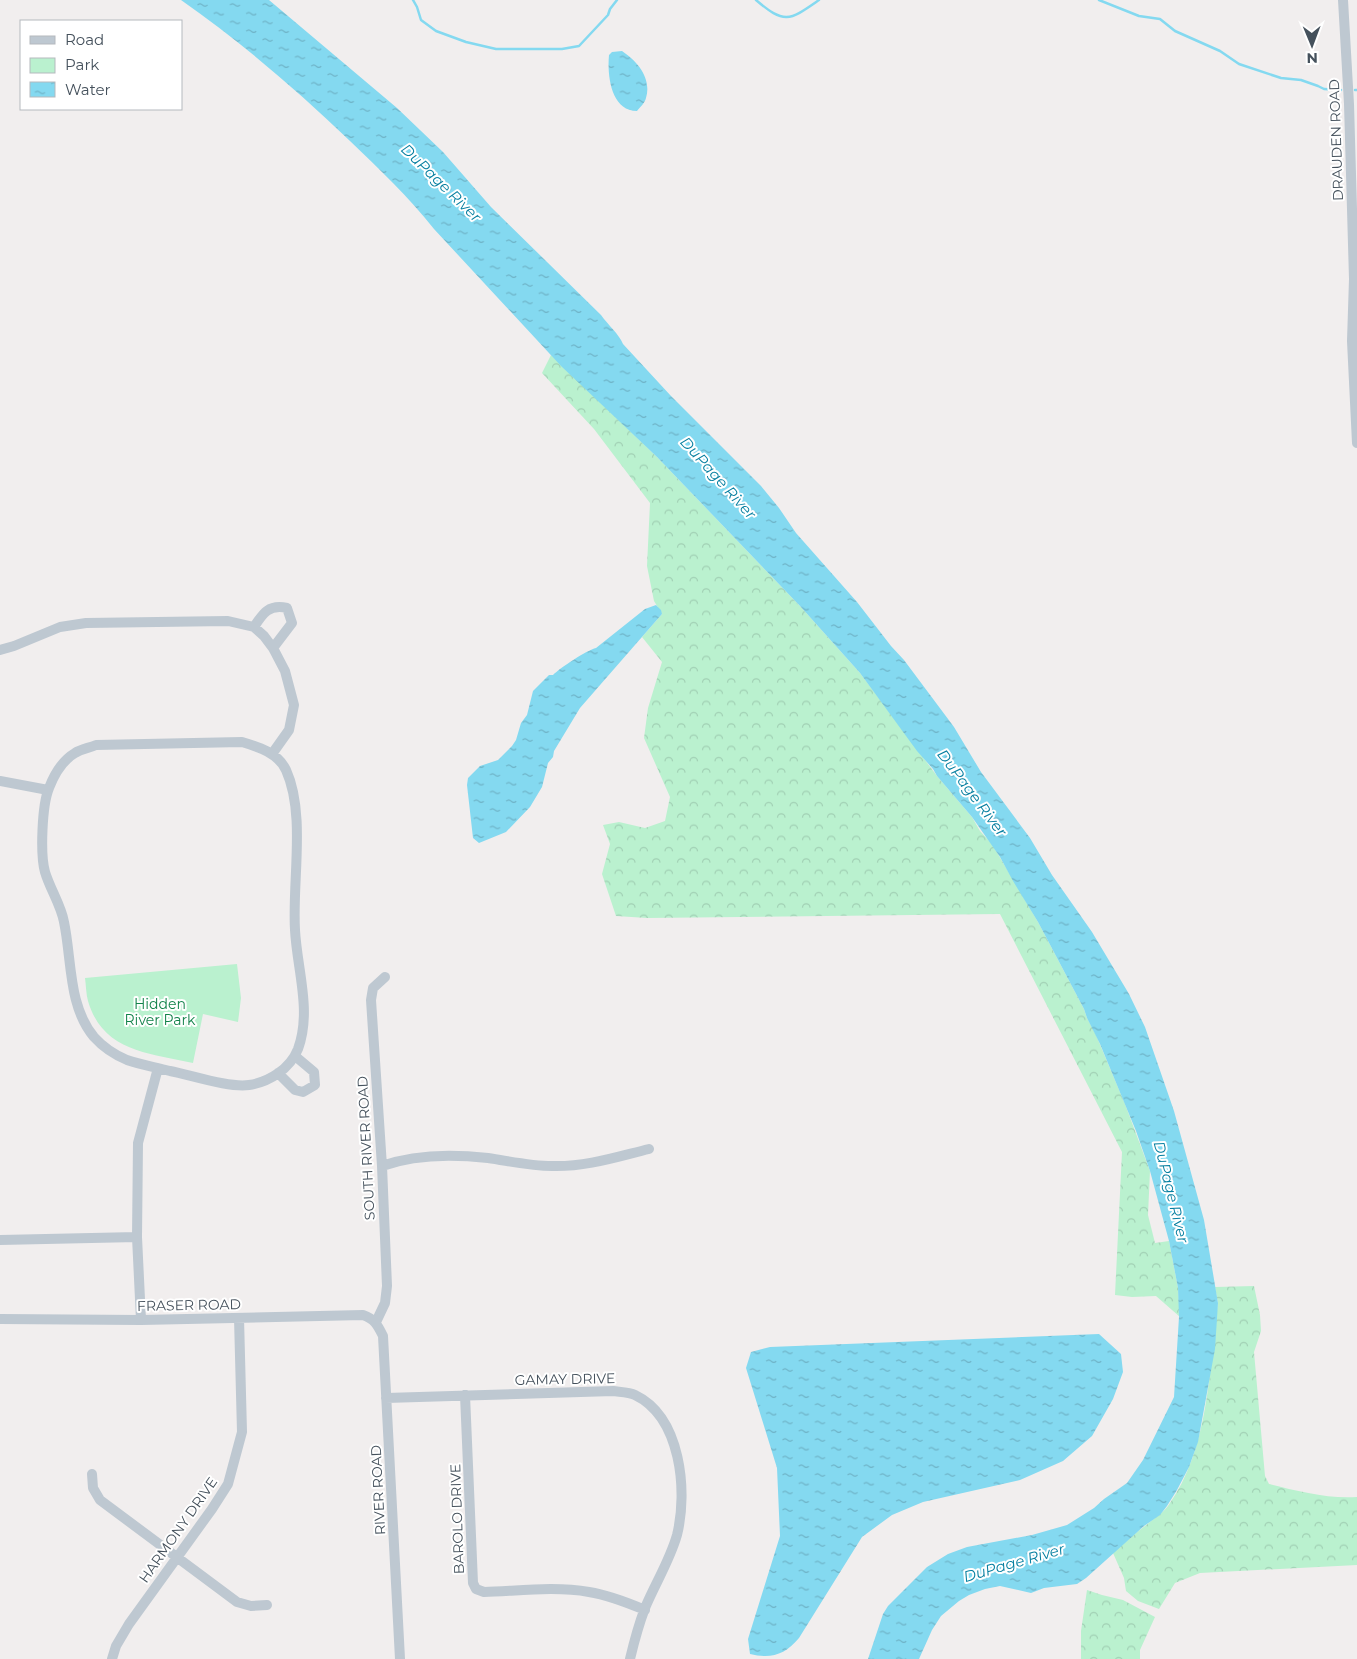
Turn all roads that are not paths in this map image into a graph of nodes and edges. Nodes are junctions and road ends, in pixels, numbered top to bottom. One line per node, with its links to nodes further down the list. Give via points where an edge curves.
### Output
1 (1343, 0): 2 (street, DRAUDEN ROAD)
2 (1354, 279): 3 (street, DRAUDEN ROAD); 4 (street, DRAUDEN ROAD, via 1352,341)
3 (1357, 303)
4 (1357, 443)
5 (254, 627): 6 (street); 6 (street, via 271,608 288,608 292,623); 7 (street, via 228,621 86,623 60,627)
6 (273, 648): 8 (street, via 285,671 294,705 289,730)
7 (0, 650)
8 (272, 754): 10 (street, via 242,742 96,745 74,753 58,768); 12 (street, via 285,768 295,797 295,929 304,1002 302,1032)
9 (0, 781): 10 (street)
10 (48, 790): 13 (street, via 42,851 45,871 64,919 80,1014 85,1026 105,1048 128,1060)
11 (386, 977): 16 (street, SOUTH RIVER ROAD, via 373,988 371,1000)
12 (295, 1056): 14 (street); 14 (street, via 314,1072 315,1085 303,1092 295,1090)
13 (158, 1068): 14 (street, via 239,1085 265,1081); 17 (street, via 138,1143)
14 (278, 1073)
15 (649, 1149): 16 (street, via 591,1164 568,1166 524,1165 460,1155 401,1159)
16 (382, 1166): 22 (street, SOUTH RIVER ROAD, via 387,1286 385,1303)
17 (137, 1237): 18 (street); 21 (street)
18 (0, 1240)
19 (239, 1318): 21 (street, FRASER ROAD); 22 (street, FRASER ROAD, via 363,1315); 26 (street, HARMONY DRIVE, via 242,1432 236,1457 228,1484)
20 (0, 1319): 21 (street, FRASER ROAD)
21 (141, 1320)
22 (376, 1322): 24 (street, RIVER ROAD, via 384,1336)
23 (465, 1395): 24 (street, GAMAY DRIVE); 28 (street, BAROLO DRIVE, via 473,1583 476,1589 484,1592 559,1589 588,1592 614,1597); 28 (street, GAMAY DRIVE, via 612,1391 634,1394 650,1405 664,1421 674,1442 682,1488 681,1510 675,1541)
24 (386, 1398): 30 (street, RIVER ROAD)
25 (92, 1474): 26 (street, via 93,1488 100,1500)
26 (176, 1558): 27 (street, via 237,1602 251,1606); 29 (street, HARMONY DRIVE, via 129,1624)
27 (267, 1605)
28 (644, 1610): 31 (street, GAMAY DRIVE)
29 (112, 1659)
30 (400, 1659)
31 (630, 1659)

